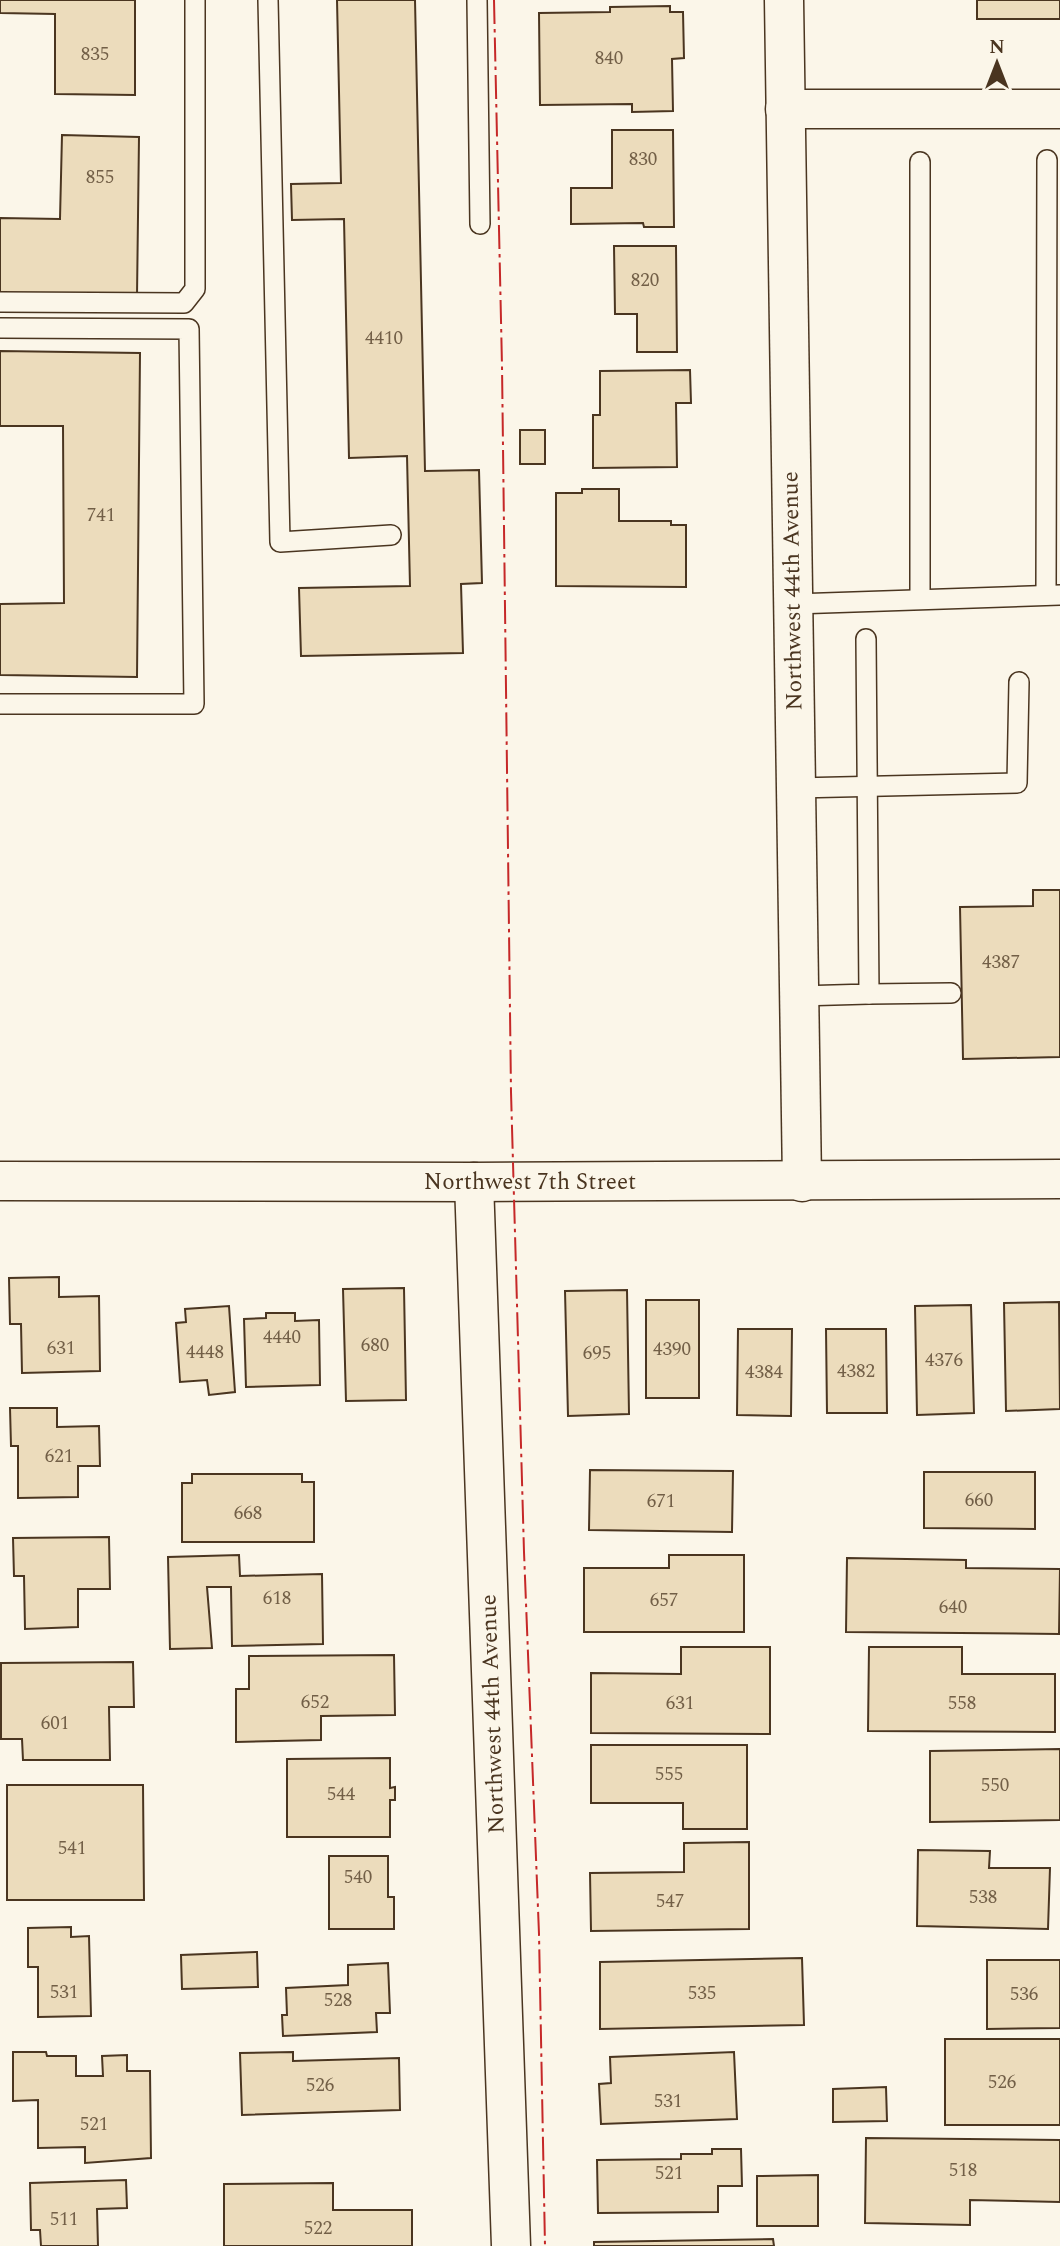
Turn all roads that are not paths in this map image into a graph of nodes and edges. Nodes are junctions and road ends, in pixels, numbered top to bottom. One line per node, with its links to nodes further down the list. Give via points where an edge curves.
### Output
1 (195, 0): 10 (lane, via 195,289 184,303)
2 (268, 0): 12 (lane, via 279,542)
3 (477, 0): 9 (lane)
4 (784, 0): 5 (street, Northwest 44th Avenue)
5 (785, 109): 6 (street); 15 (street, Northwest 44th Avenue)
6 (1060, 109)
7 (1047, 160): 13 (lane)
8 (920, 162): 14 (lane)
9 (480, 224)
10 (0, 302)
11 (0, 328): 18 (lane, via 189,329 194,704)
12 (391, 535)
13 (1053, 595): 14 (lane)
14 (920, 598): 15 (lane)
15 (794, 604): 20 (street, Northwest 44th Avenue)
16 (866, 639): 19 (lane)
17 (1019, 682): 19 (lane, via 1017,783)
18 (0, 704)
19 (867, 787): 20 (lane); 22 (lane)
20 (796, 788): 23 (street, Northwest 44th Avenue)
21 (951, 993): 22 (lane)
22 (869, 994): 23 (lane)
23 (799, 996): 27 (street, Northwest 44th Avenue)
24 (1060, 1179): 27 (street, Northwest 7th Street)
25 (0, 1181): 26 (street, Northwest 7th Street)
26 (474, 1182): 27 (street, Northwest 7th Street); 28 (street, Northwest 44th Avenue)
27 (802, 1182)
28 (511, 2246)

